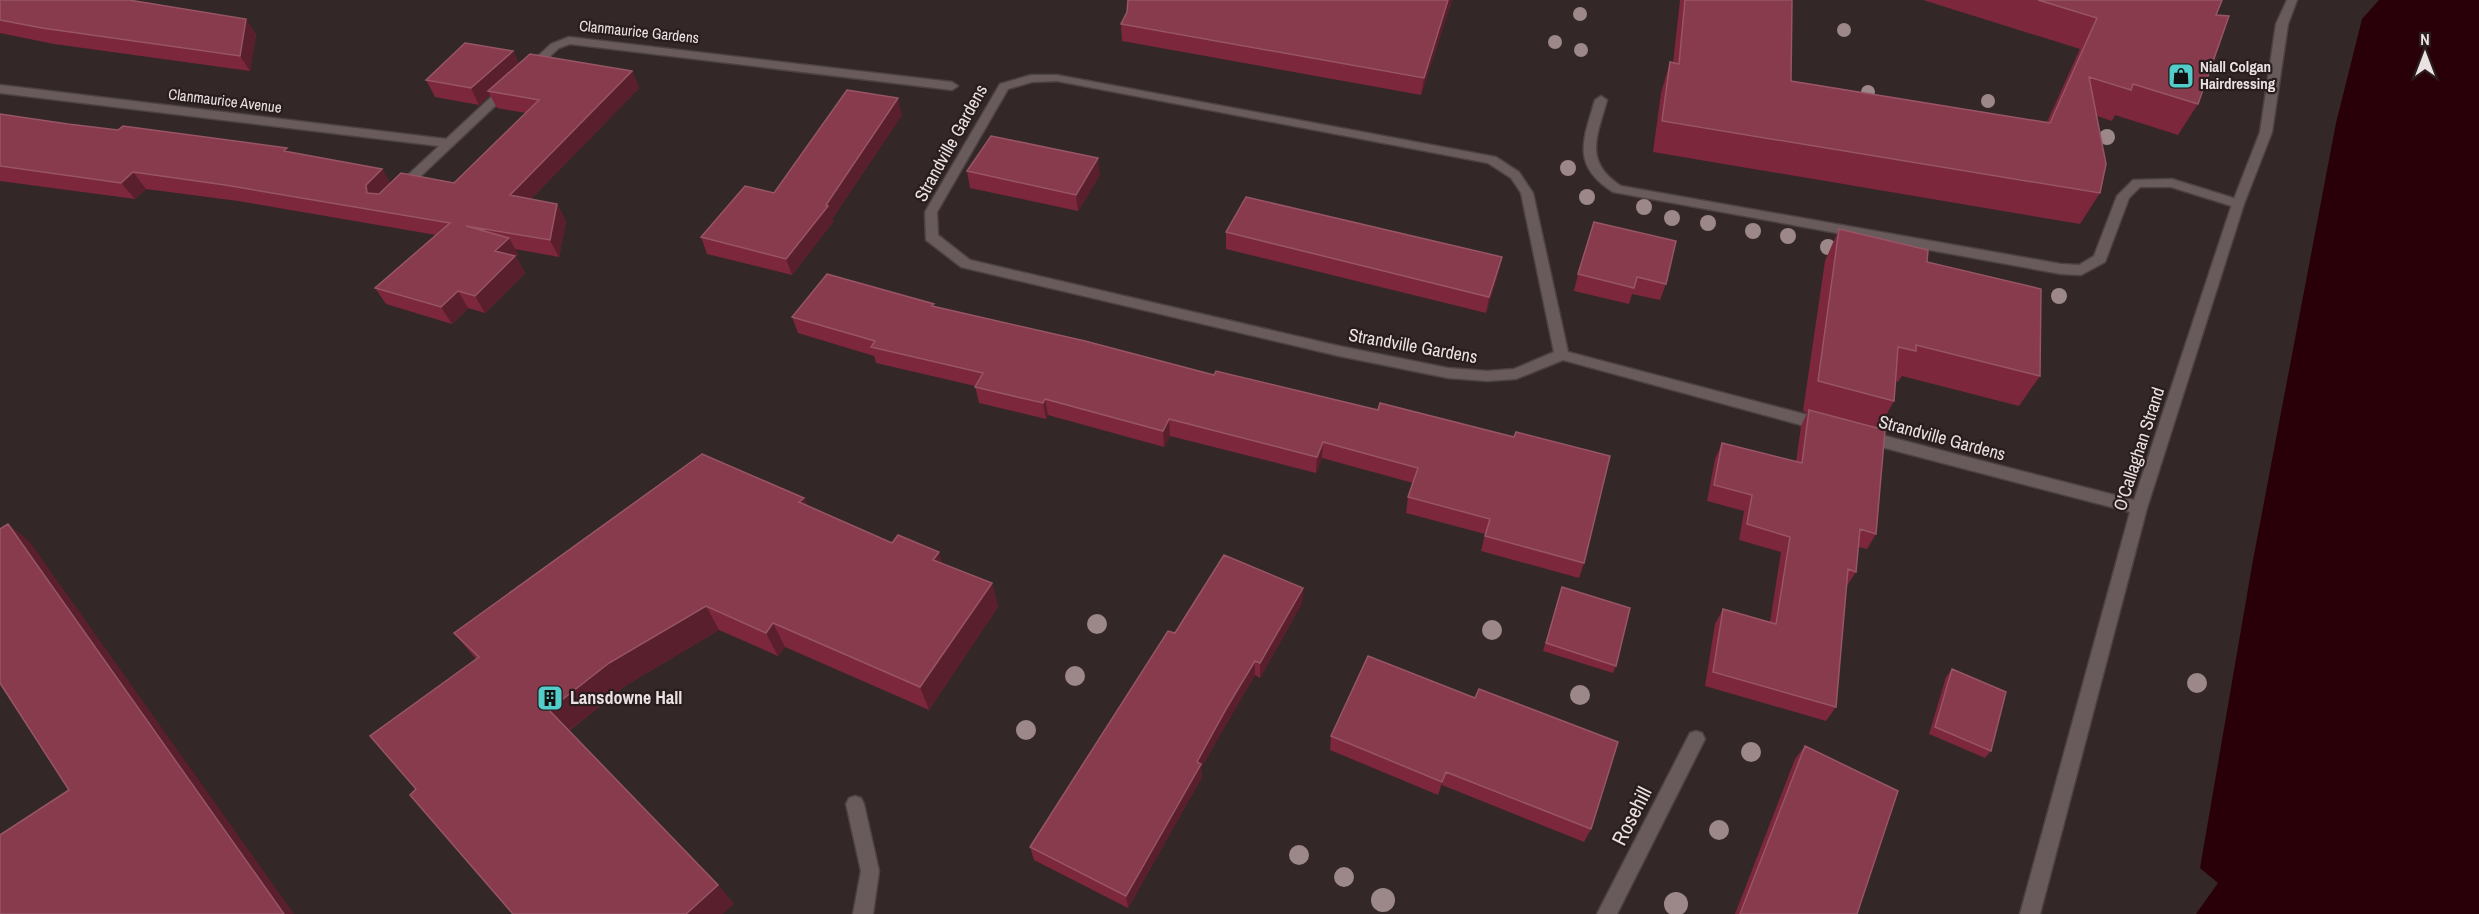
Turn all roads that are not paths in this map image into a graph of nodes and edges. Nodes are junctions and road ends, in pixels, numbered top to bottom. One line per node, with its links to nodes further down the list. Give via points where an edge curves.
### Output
1 (2292, 0): 7 (street, O'Callaghan Strand, via 2282,24 2266,132)
2 (952, 86): 5 (street, Clanmaurice Gardens, via 569,40 555,46)
3 (0, 89): 5 (street, Clanmaurice Avenue)
4 (1601, 100): 7 (street, via 1587,152 1591,168 1602,181 1617,189 2061,269 2081,270 2100,259 2123,196 2137,183 2172,183)
5 (447, 143): 6 (street, Clanmaurice Gardens)
6 (392, 197)
7 (2238, 204): 9 (street, O'Callaghan Strand)
8 (1562, 355): 8 (street, Strandville Gardens, via 1516,374 1486,376 1448,373 1339,351 966,264 931,237 931,212 1004,87 1031,79 1057,78 1492,160 1515,175 1527,193); 9 (street, Strandville Gardens)
9 (2139, 508): 14 (street, O'Callaghan Strand)
10 (1696, 739): 13 (street, Rosehill)
11 (855, 804): 12 (street, via 870,871)
12 (863, 914)
13 (1607, 914)
14 (2030, 914)

